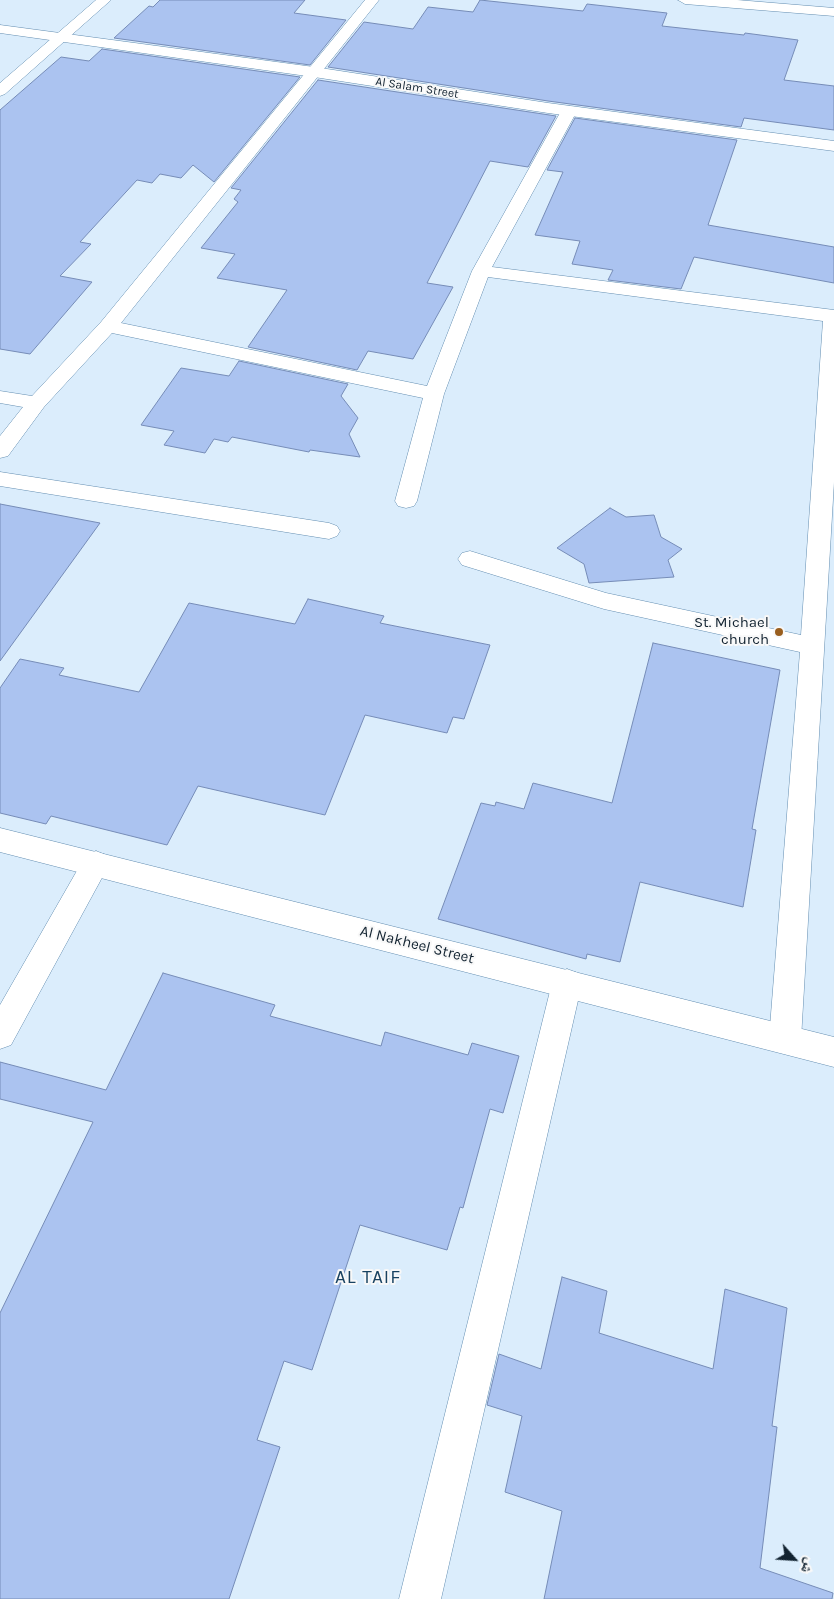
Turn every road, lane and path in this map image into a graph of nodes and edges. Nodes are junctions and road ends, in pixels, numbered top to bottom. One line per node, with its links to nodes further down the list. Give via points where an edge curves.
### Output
1 (104, 0): 6 (street)
2 (372, 0): 7 (street)
3 (685, 0): 4 (street)
4 (834, 12)
5 (0, 29): 6 (street, Al Salam Street)
6 (62, 36): 7 (street, Al Salam Street); 8 (street)
7 (314, 72): 9 (street, Al Salam Street); 13 (street)
8 (0, 91)
9 (569, 111): 10 (street, Al Salam Street); 11 (street)
10 (834, 146)
11 (481, 271): 12 (street); 14 (street)
12 (833, 316): 22 (street)
13 (108, 326): 14 (street); 16 (street)
14 (434, 394): 19 (street)
15 (0, 397): 16 (street)
16 (37, 403): 17 (street)
17 (0, 452)
18 (0, 478): 20 (street)
19 (406, 501)
20 (330, 531)
21 (470, 559): 22 (street, via 604,601)
22 (813, 646): 27 (street)
23 (0, 840): 24 (street, Al Nakheel Street)
24 (96, 863): 25 (street, Al Nakheel Street); 26 (street)
25 (567, 983): 27 (street, Al Nakheel Street); 29 (street)
26 (0, 1035)
27 (785, 1039): 28 (street, Al Nakheel Street)
28 (834, 1052)
29 (420, 1599)

